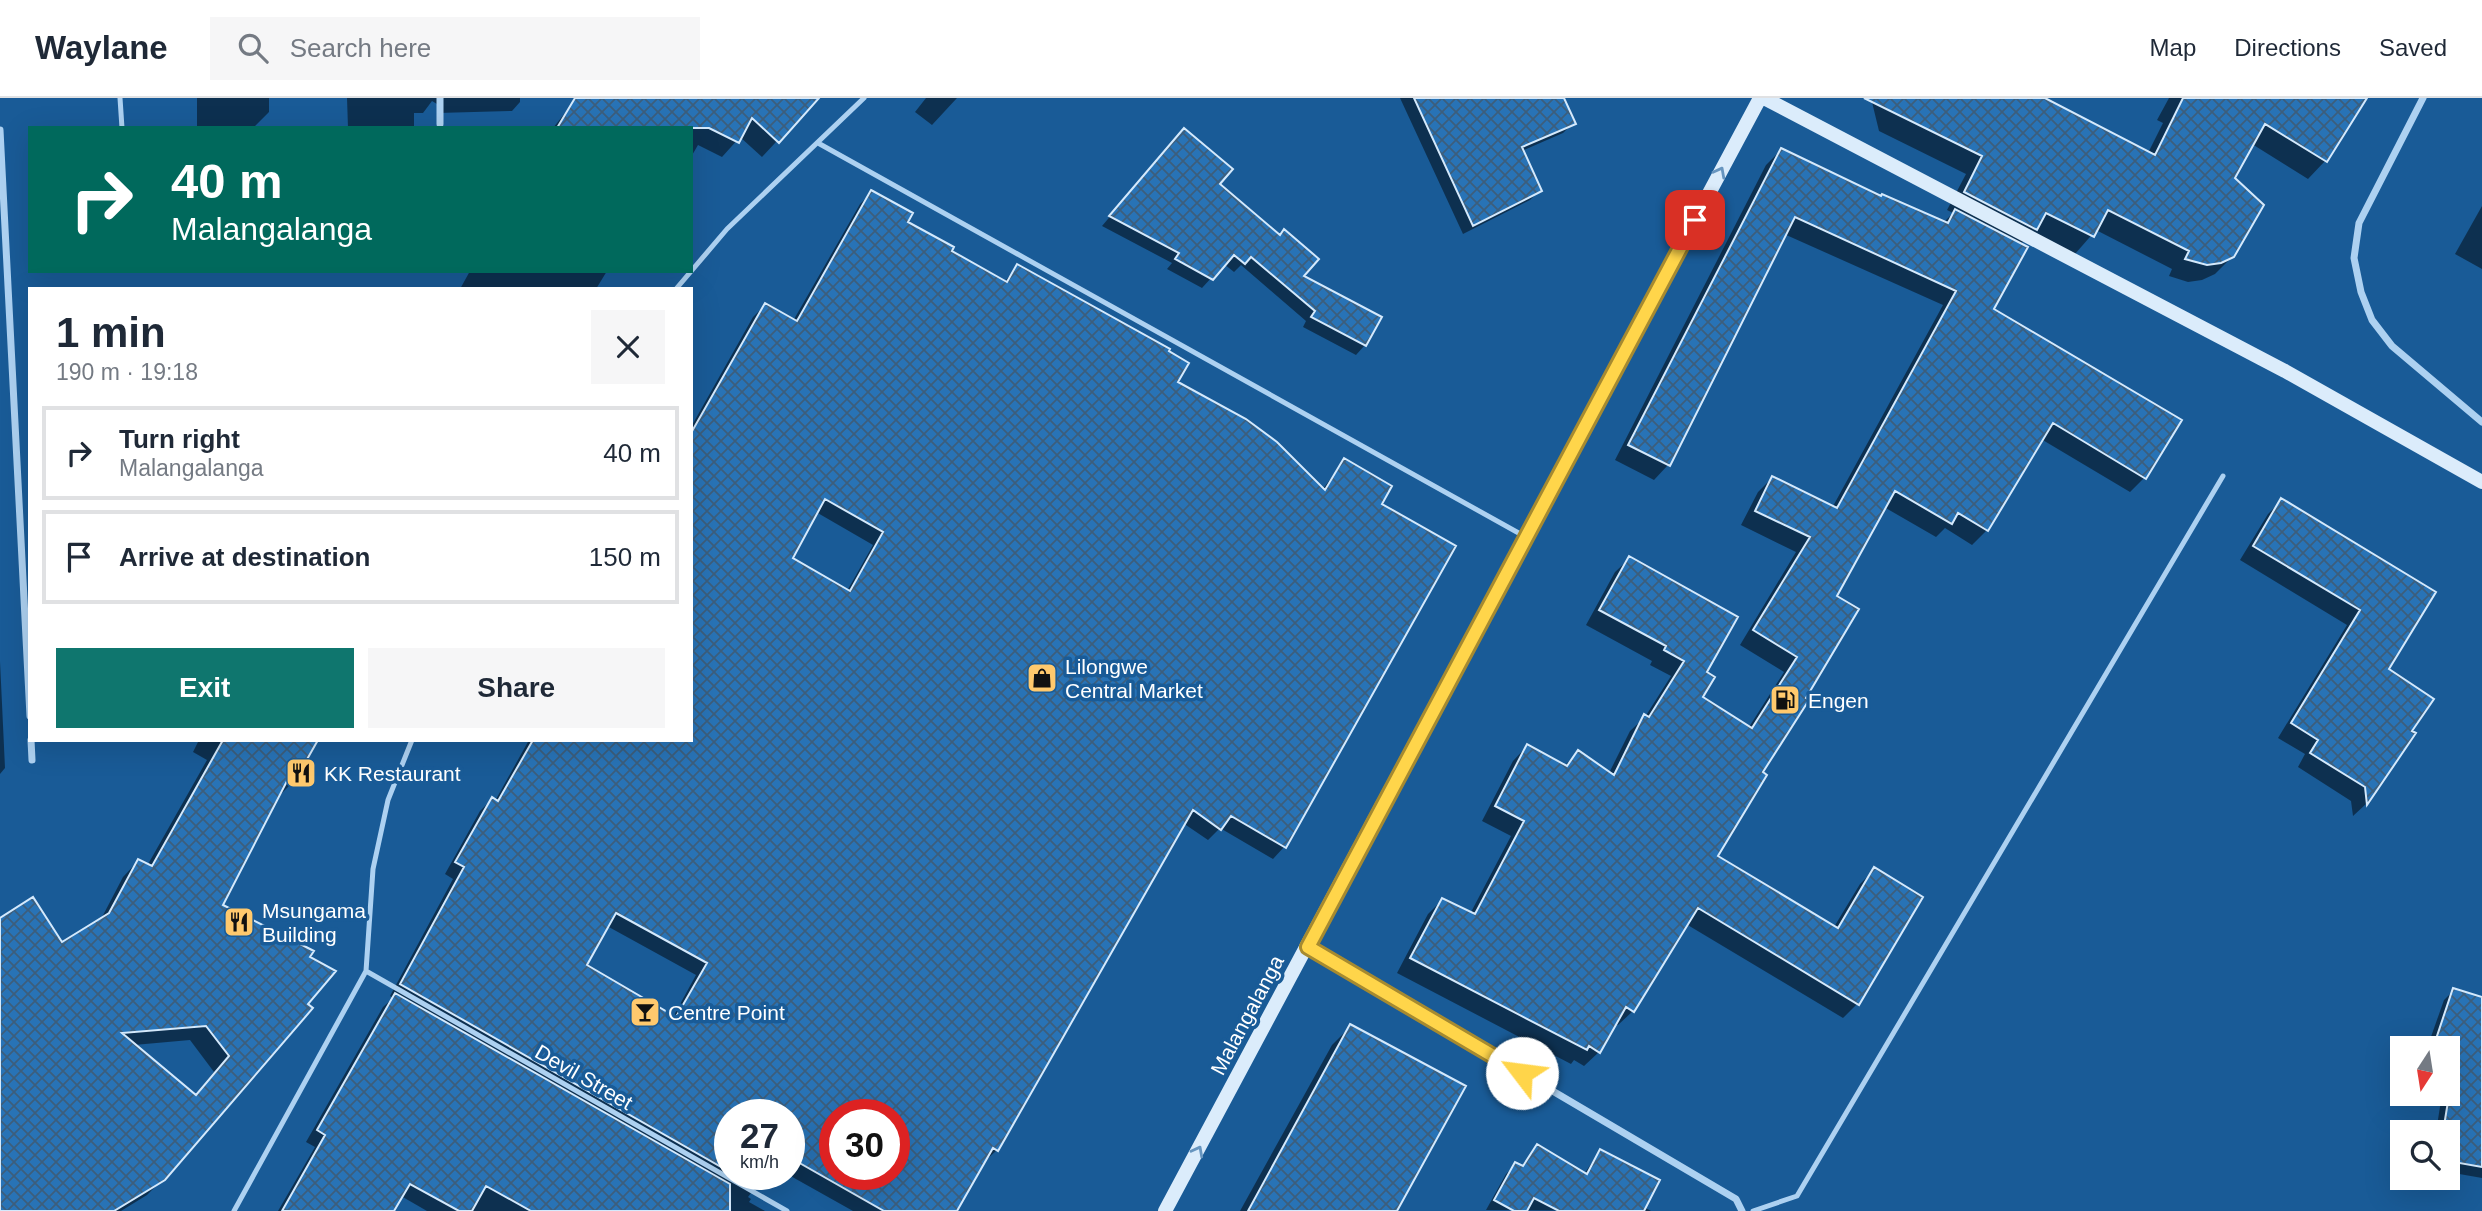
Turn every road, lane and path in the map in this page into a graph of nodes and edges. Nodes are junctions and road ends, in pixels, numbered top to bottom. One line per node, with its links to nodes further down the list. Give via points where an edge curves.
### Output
1 (120, 98): 7 (lane)
2 (440, 98): 6 (street)
3 (864, 98): 9 (lane)
4 (1762, 98): 15 (street, via 2285,371); 16 (street, Malangalanga, one-way to 4)
5 (2423, 98): 13 (street, via 2359,223 2354,258 2372,320 2392,346)
6 (440, 124)
7 (122, 126)
8 (0, 130): 17 (street)
9 (818, 143): 10 (lane, via 727,229); 16 (lane)
10 (693, 269)
11 (690, 273): 12 (lane)
12 (678, 287)
13 (2482, 422)
14 (2223, 476): 27 (lane, via 1797,1196)
15 (2482, 482)
16 (1527, 538): 21 (street, Malangalanga)
17 (28, 677)
18 (31, 742): 20 (street)
19 (411, 742): 22 (lane, via 388,800 373,869)
20 (32, 760)
21 (1308, 947): 25 (street, Malangalanga, one-way to 21); 26 (street, via 1736,1199)
22 (366, 971): 23 (lane); 24 (lane, Devil Street)
23 (234, 1211)
24 (787, 1211)
25 (1165, 1211)
26 (1742, 1211)
27 (1754, 1211)

